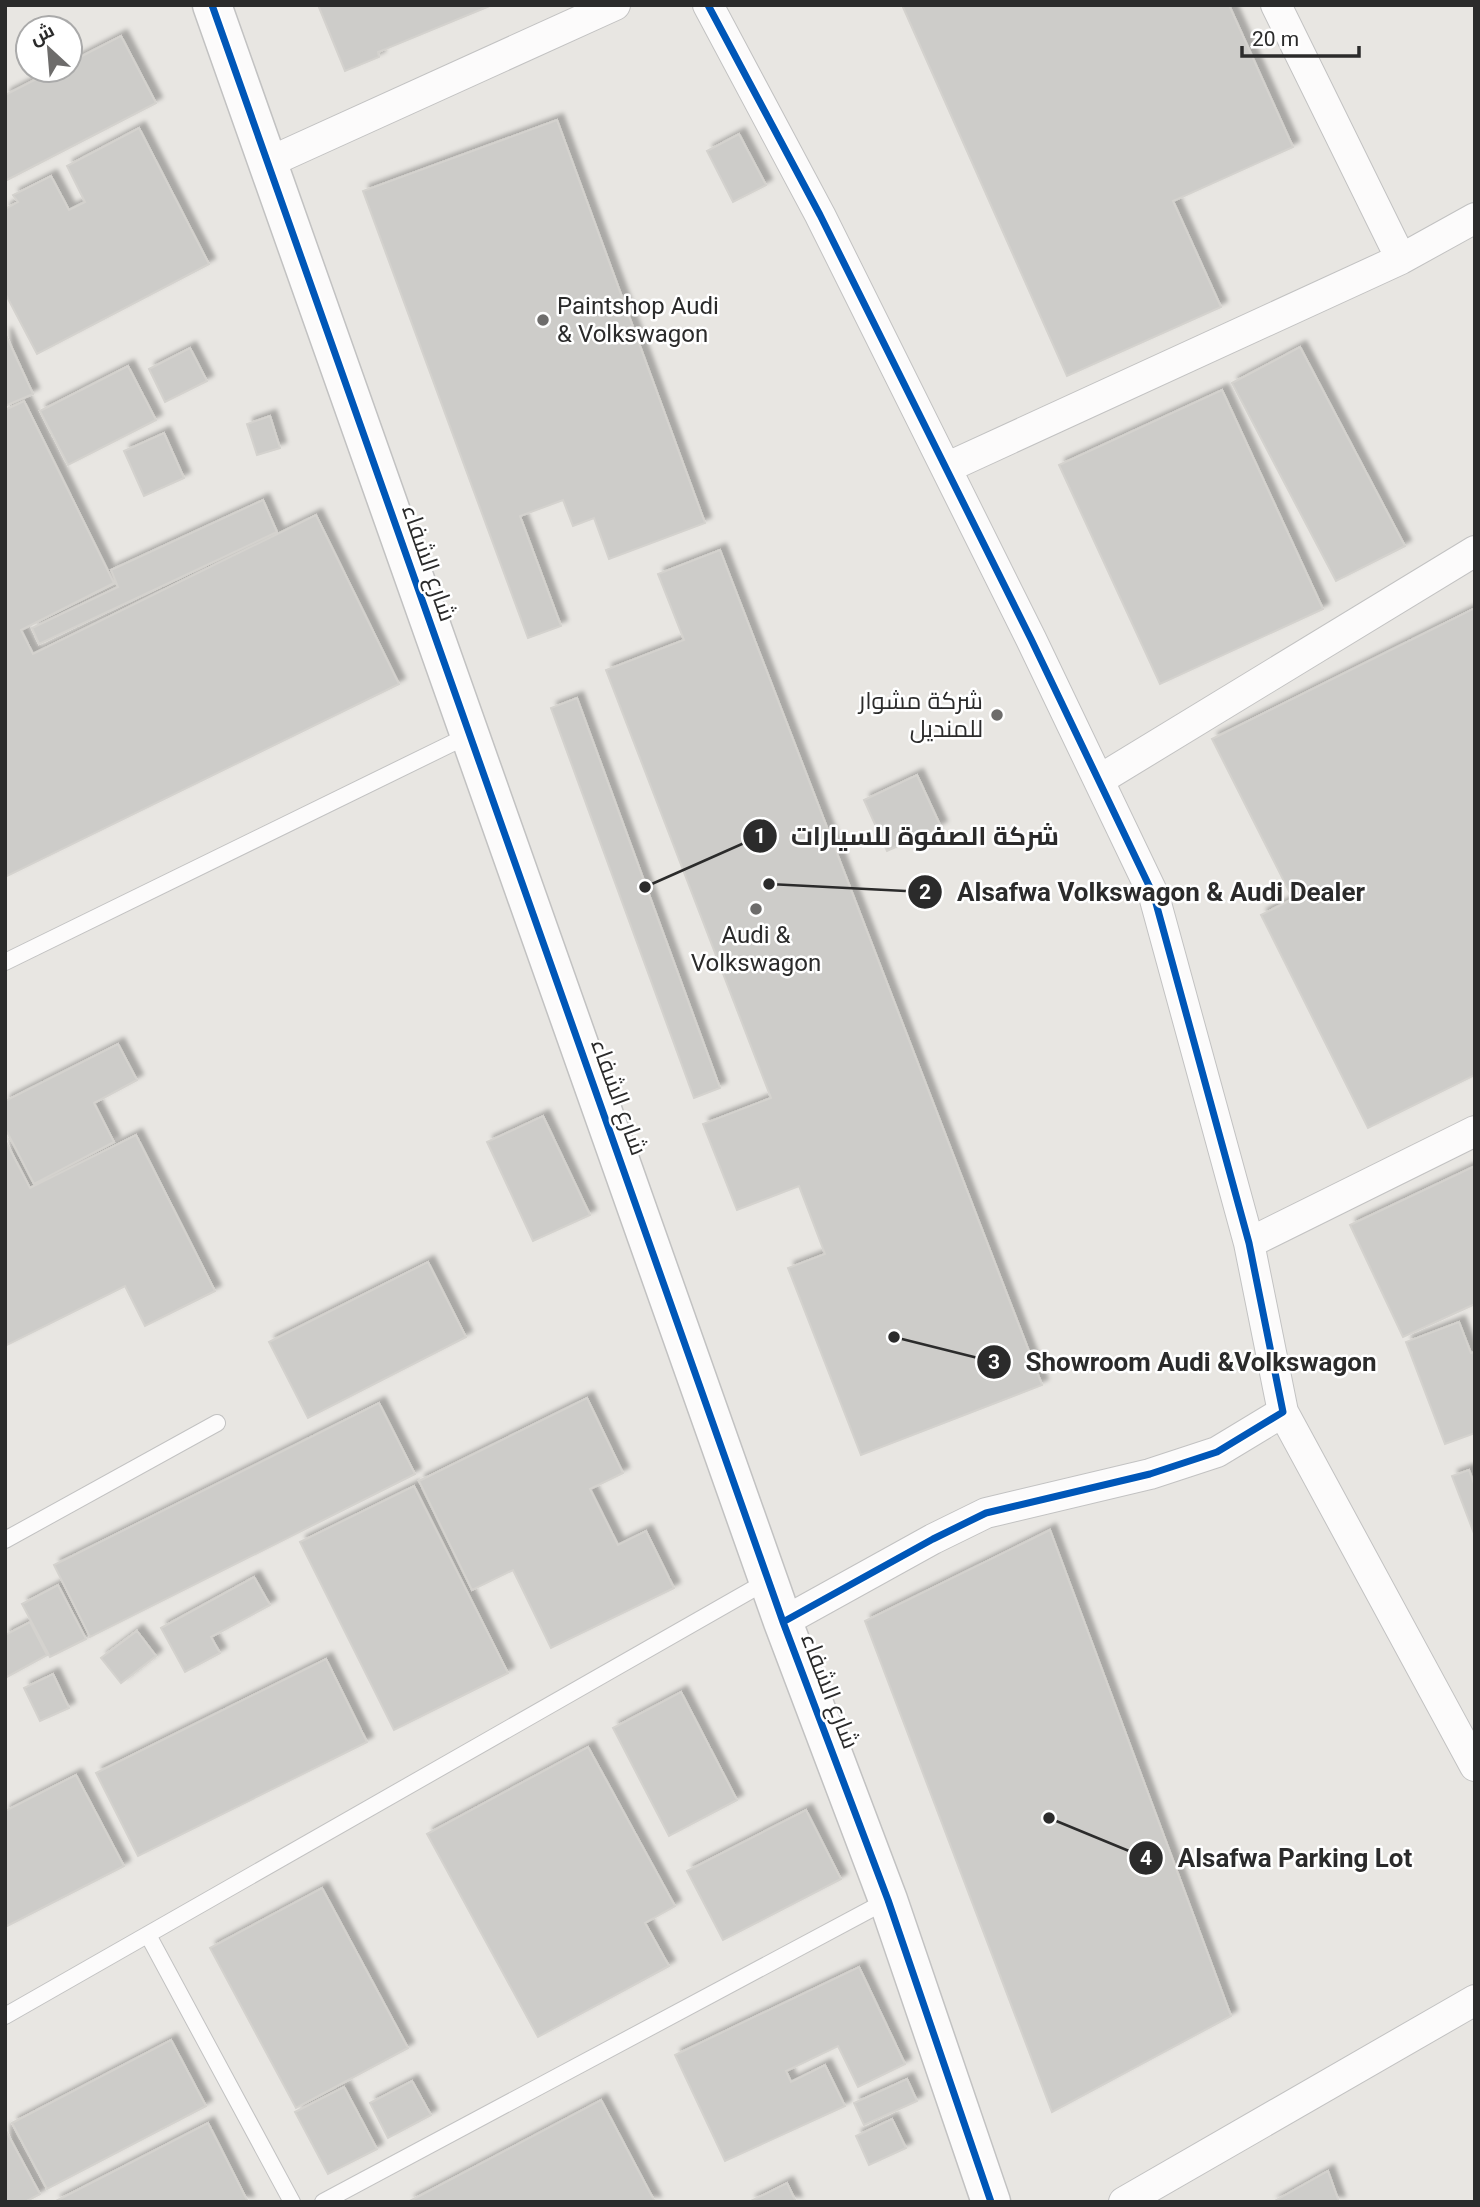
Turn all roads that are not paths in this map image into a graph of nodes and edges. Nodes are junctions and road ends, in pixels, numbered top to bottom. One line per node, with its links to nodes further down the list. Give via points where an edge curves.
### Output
1 (212, 5): 5 (street, شارع الشفاء)
2 (615, 5): 5 (street)
3 (708, 5): 8 (street, via 820,215)
4 (1276, 5): 7 (street)
5 (267, 163): 10 (street, شارع الشفاء)
6 (1475, 218): 7 (street)
7 (1401, 259): 8 (street)
8 (946, 468): 11 (street)
9 (1475, 551): 11 (street)
10 (469, 735): 12 (lane); 18 (street, شارع الشفاء)
11 (1099, 780): 14 (street, via 1154,896)
12 (5, 962)
13 (1475, 1131): 14 (street)
14 (1249, 1243): 15 (street)
15 (1283, 1412): 19 (street, via 1217,1452 1150,1474 986,1513); 20 (street)
16 (217, 1423): 17 (lane)
17 (5, 1540)
18 (770, 1580): 19 (street, شارع الشفاء); 22 (lane)
19 (783, 1622): 21 (street, شارع الشفاء)
20 (1475, 1766)
21 (888, 1900): 26 (lane); 27 (street, شارع الشفاء)
22 (148, 1936): 24 (lane); 25 (lane)
23 (1475, 2000): 28 (street)
24 (5, 2015)
25 (292, 2202)
26 (323, 2202)
27 (991, 2202)
28 (1124, 2202)

